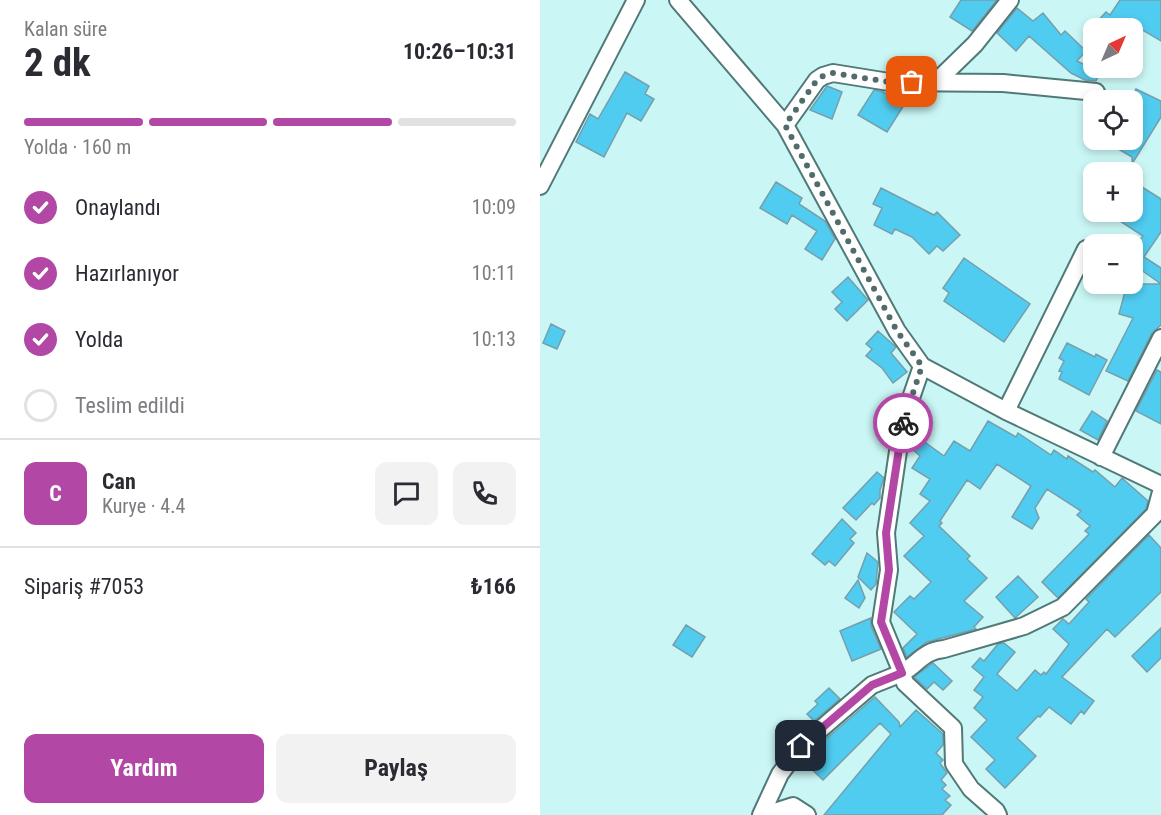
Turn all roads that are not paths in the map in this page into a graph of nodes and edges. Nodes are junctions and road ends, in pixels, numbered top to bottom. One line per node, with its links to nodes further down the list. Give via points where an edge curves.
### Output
1 (636, 0): 7 (street)
2 (678, 0): 6 (street)
3 (1010, 0): 4 (street, via 975,44)
4 (935, 83): 5 (street, via 1003,83); 6 (street, via 889,82 833,73 817,80)
5 (1083, 91)
6 (785, 125): 10 (street, via 897,331)
7 (540, 186)
8 (1083, 255): 11 (street)
9 (1161, 338): 12 (street)
10 (922, 366): 11 (street); 16 (street, via 902,424 886,533 889,570 881,622)
11 (1006, 411): 12 (street)
12 (1101, 457): 13 (street)
13 (1161, 485)
14 (1161, 492): 15 (street)
15 (1158, 521): 16 (street, via 1063,607 1024,626 930,651)
16 (902, 673): 17 (street, via 872,685 801,746 780,774); 19 (street, via 905,683 953,728 954,764 971,789)
17 (763, 815): 18 (street, via 793,806)
18 (807, 815)
19 (998, 815)

